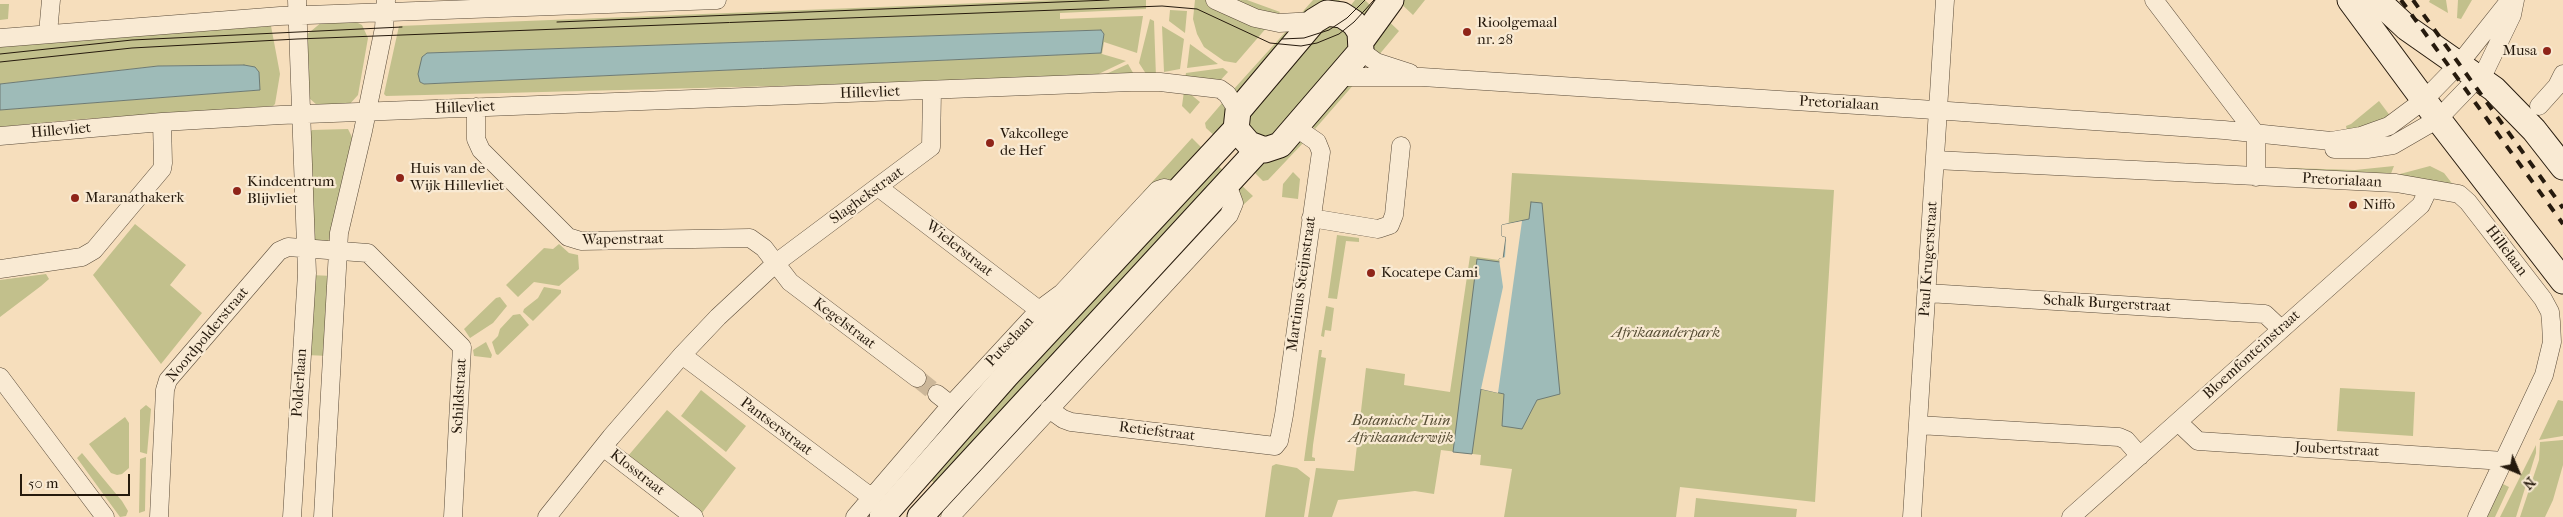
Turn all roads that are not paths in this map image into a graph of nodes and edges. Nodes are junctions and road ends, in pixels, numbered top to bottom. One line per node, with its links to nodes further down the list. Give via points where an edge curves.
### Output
1 (51, 0): 15 (street)
2 (717, 0): 11 (street)
3 (1215, 0): 14 (street, via 1255,18 1279,23)
4 (1390, 0): 17 (main road)
5 (1945, 0): 26 (street, Paul Krugerstraat)
6 (2154, 0): 32 (street)
7 (2350, 0): 23 (main road, Hillelaan, via 2408,76)
8 (2377, 0): 18 (main road)
9 (2510, 0): 18 (street)
10 (2515, 0): 18 (street, via 2512,15 2496,50)
11 (508, 4): 12 (street)
12 (386, 6): 13 (street); 27 (street)
13 (297, 8): 15 (street); 28 (street, Polderlaan)
14 (1333, 12): 17 (main road, via 1354,22); 29 (main road, Putselaan)
15 (48, 33): 16 (street)
16 (0, 38)
17 (1361, 45): 20 (main road); 21 (street, Pretorialaan, via 1376,62)
18 (2457, 73): 23 (street); 23 (street); 37 (main road, via 2512,106)
19 (2563, 74): 24 (street, via 2557,86)
20 (1340, 76): 21 (street, Pretorialaan); 31 (main road)
21 (1422, 77): 26 (street, Pretorialaan)
22 (932, 90): 25 (street, Hillevliet); 29 (street, via 1160,82 1220,88 1227,94); 40 (street, Slaghekstraat, via 931,147)
23 (2434, 103): 32 (street, Pretorialaan, via 2402,142 2381,148 2344,150 2295,137); 48 (main road, Hillelaan)
24 (2538, 106)
25 (476, 107): 27 (street, Hillevliet); 46 (street, Wapenstraat, via 476,139 481,150 573,240 748,237 761,244)
26 (1938, 111): 32 (street, Pretorialaan); 36 (street, Paul Krugerstraat)
27 (367, 112): 28 (street, Hillevliet); 45 (street, via 339,233)
28 (301, 114): 30 (street, Hillevliet); 44 (street, Polderlaan)
29 (1237, 120): 35 (main road, via 1243,140); 42 (main road, Putselaan)
30 (162, 122): 33 (street, Hillevliet); 47 (street, via 162,169 94,250 82,257)
31 (1303, 133): 35 (main road, via 1280,145); 43 (street, Martinus Steijnstraat, via 1319,144 1321,152)
32 (2256, 134): 38 (street)
33 (0, 136)
34 (1401, 146): 43 (street, via 1394,215 1390,225 1378,229)
35 (1259, 149): 39 (main road)
36 (1936, 160): 38 (street, Pretorialaan); 49 (street, Paul Krugerstraat)
37 (2563, 167)
38 (2256, 177): 41 (street, Pretorialaan, via 2396,183)
39 (1227, 184): 57 (street, via 1234,203 1229,215); 67 (main road)
40 (878, 187): 46 (street, Slaghekstraat); 50 (street, Wielerstraat)
41 (2428, 190): 51 (street, Bloemfonteinstraat, via 2421,205); 63 (street, Hillelaan, via 2459,194 2468,202 2550,312 2552,342 2544,375)
42 (1178, 192): 50 (street, Putselaan, via 1164,188 1158,190 1062,293); 64 (main road, Putselaan)
43 (1311, 218): 60 (street, Martinus Steijnstraat, via 1284,415 1279,441 1275,446)
44 (305, 248): 45 (street); 69 (street, Noordpolderstraat, via 288,247 279,251 168,380); 70 (street, Polderlaan, via 307,274)
45 (338, 250): 71 (street); 72 (street, Schildstraat, via 368,253 462,347)
46 (776, 263): 52 (street, Slaghekstraat); 54 (street, Kegelstraat, via 790,282)
47 (0, 269)
48 (2563, 281)
49 (1927, 293): 51 (street, Schalk Burgerstraat, via 2265,314); 59 (street, Paul Krugerstraat)
50 (1039, 310): 56 (street, Putselaan)
51 (2281, 329): 58 (street, Bloemfonteinstraat)
52 (682, 355): 61 (street, Slaghekstraat); 66 (street, Pantserstraat)
53 (0, 377): 68 (street)
54 (918, 378)
55 (937, 394): 56 (street)
56 (951, 405): 66 (street, Putselaan)
57 (1049, 409): 60 (street, Retiefstraat, via 1071,422); 67 (street)
58 (2178, 422): 62 (street, Bloemfonteinstraat); 63 (street, Joubertstraat, via 2198,441)
59 (1918, 425): 62 (street, via 2119,436); 77 (street, Paul Krugerstraat)
60 (1269, 446)
61 (603, 447): 73 (street, Slaghekstraat); 74 (street, Klosstraat)
62 (2140, 456): 78 (street, Bloemfonteinstraat)
63 (2504, 461): 79 (street, Hillelaan)
64 (919, 474): 65 (main road, Putselaan); 67 (street)
65 (898, 497): 66 (main road, Putselaan); 76 (street)
66 (876, 507): 75 (street, Putselaan)
67 (950, 511): 76 (main road)
68 (105, 517)
69 (159, 517)
70 (292, 517)
71 (324, 517)
72 (453, 517)
73 (547, 517)
74 (694, 517)
75 (855, 517)
76 (920, 517)
77 (1912, 517)
78 (2071, 517)
79 (2477, 517)

